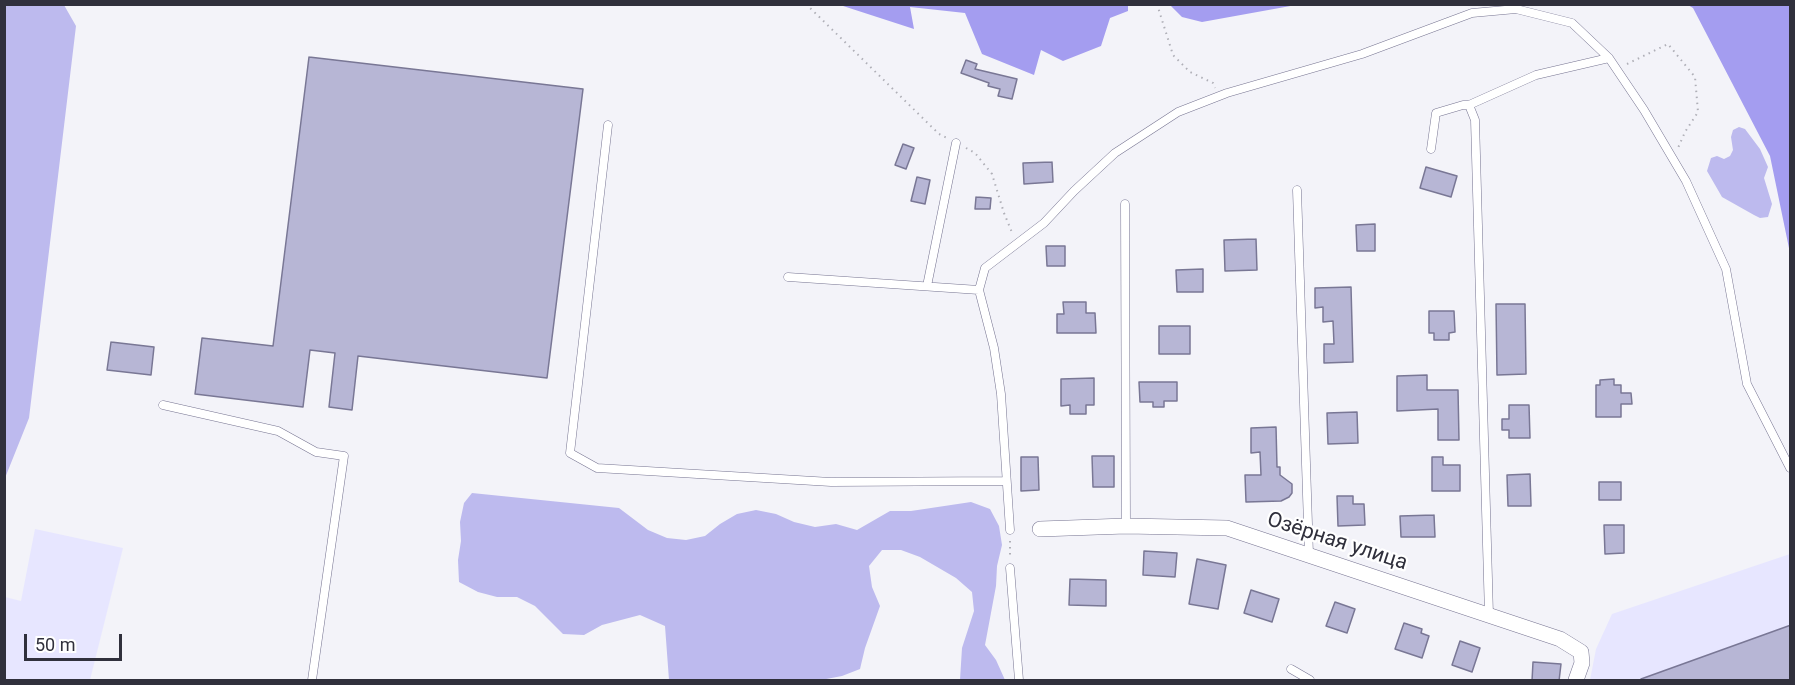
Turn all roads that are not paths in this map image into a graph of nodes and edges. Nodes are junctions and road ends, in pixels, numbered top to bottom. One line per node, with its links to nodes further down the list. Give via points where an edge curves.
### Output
1 (1609, 58): 2 (lane, via 1536,75); 10 (lane, via 1572,23 1516,9 1472,13 1362,54 1220,96 1178,112 1115,153 1044,223 985,268); 12 (lane, via 1686,181 1726,269 1747,384)
2 (1468, 105): 5 (lane, via 1436,113); 19 (lane, via 1476,120)
3 (608, 125): 13 (lane, via 570,453 597,468 831,482)
4 (956, 143): 9 (lane)
5 (1431, 149)
6 (1297, 190): 17 (lane)
7 (1125, 204): 14 (lane)
8 (788, 277): 9 (lane)
9 (927, 286): 10 (lane)
10 (979, 290): 13 (lane, via 1001,394)
11 (163, 405): 21 (lane, via 278,431 316,452 344,456)
12 (1791, 468)
13 (1005, 481): 16 (lane)
14 (1126, 526): 15 (street, Озёрная улица); 17 (street, Озёрная улица, via 1227,528)
15 (1040, 529)
16 (1010, 530)
17 (1309, 555): 19 (street, Озёрная улица)
18 (1010, 568): 22 (lane)
19 (1489, 615): 24 (street, Озёрная улица, via 1560,639 1581,652)
20 (1291, 669): 23 (lane)
21 (312, 681)
22 (1018, 681)
23 (1310, 681)
24 (1576, 681)

